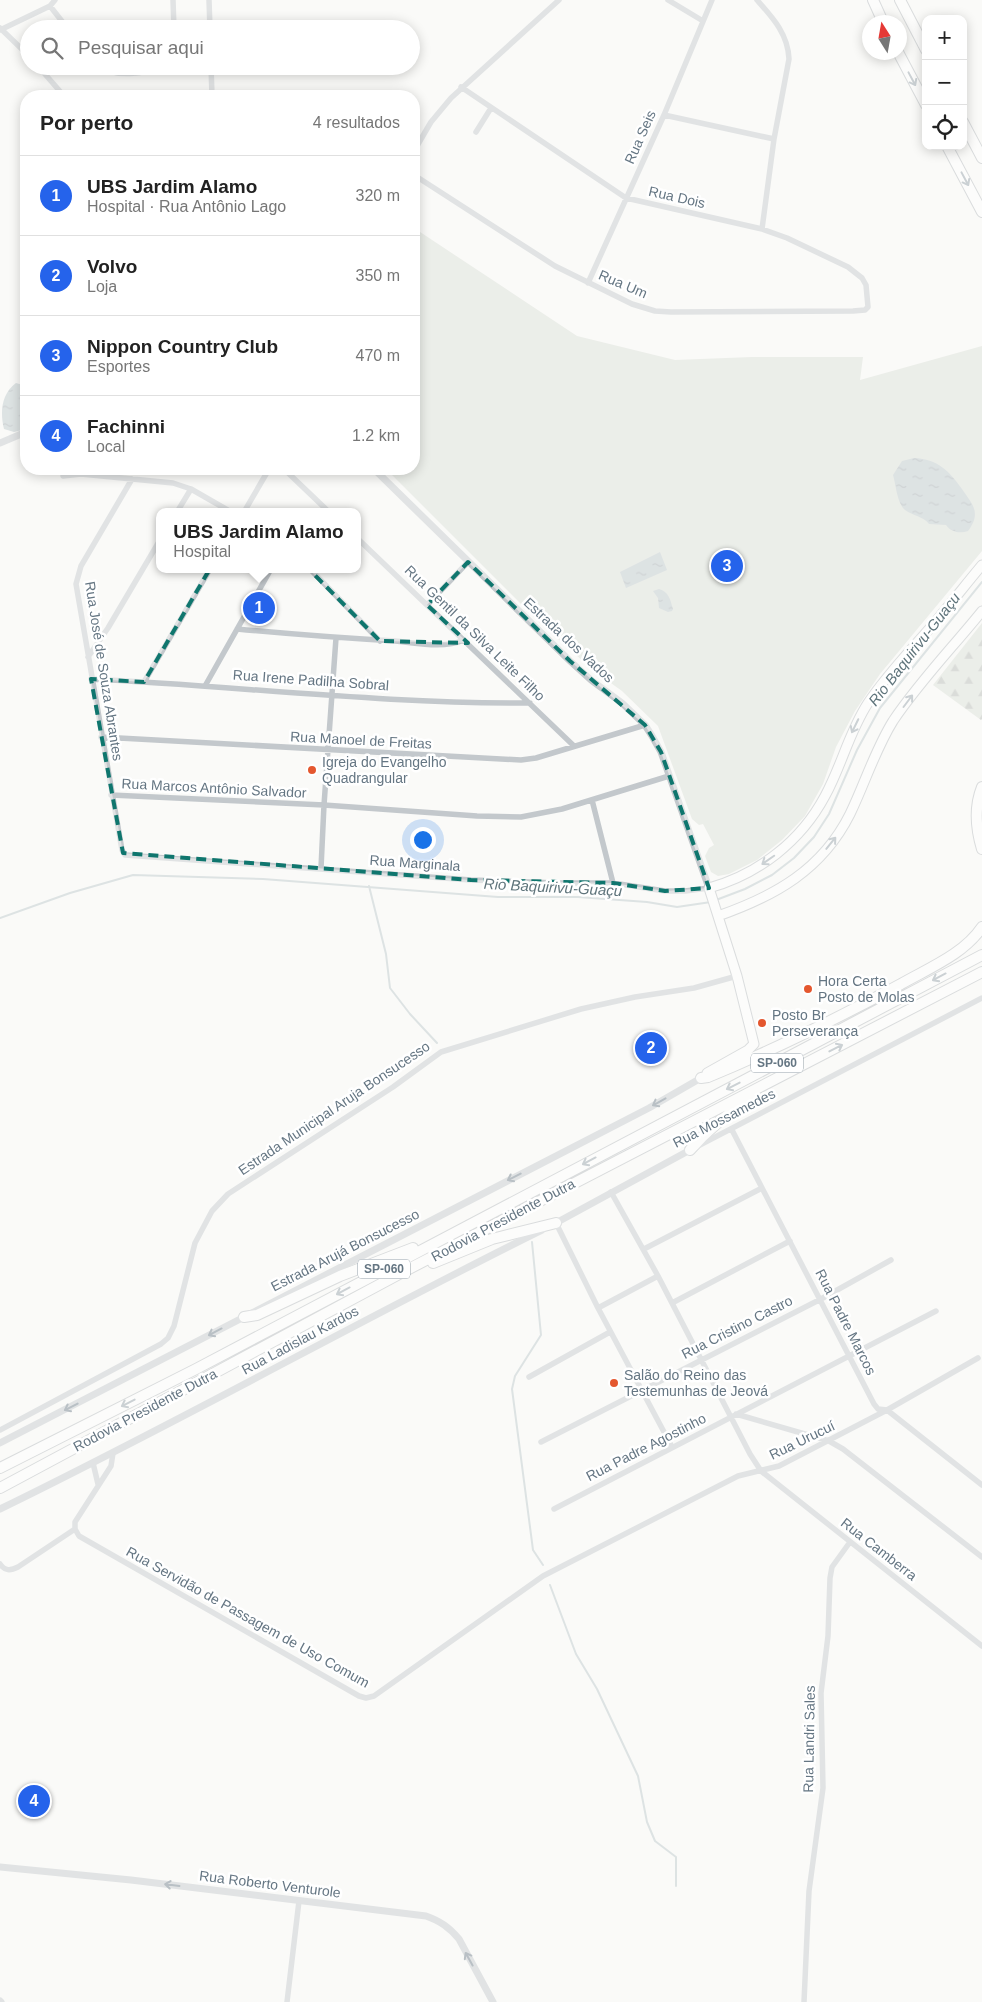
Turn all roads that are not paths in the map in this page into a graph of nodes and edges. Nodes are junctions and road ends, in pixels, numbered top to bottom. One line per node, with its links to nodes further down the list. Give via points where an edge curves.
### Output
1 (54, 0): 10 (street)
2 (173, 0): 13 (street)
3 (210, 0): 14 (street)
4 (559, 0): 22 (street)
5 (668, 0): 15 (street)
6 (712, 0): 15 (street, Rua Seis)
7 (757, 0): 30 (street, via 786,37 788,48 789,59)
8 (873, 0): 11 (highway)
9 (900, 0): 17 (highway)
10 (50, 6): 12 (street); 16 (street)
11 (880, 15)
12 (61, 20)
13 (174, 20)
14 (210, 20)
15 (703, 21): 27 (street, Rua Seis)
16 (0, 29): 18 (street)
17 (922, 42)
18 (20, 48)
19 (902, 60): 25 (highway, one-way to 25)
20 (46, 75): 23 (street)
21 (212, 75): 24 (street)
22 (461, 87): 26 (street, Rua Dois); 31 (street, via 431,122)
23 (59, 90)
24 (212, 90)
25 (922, 97)
26 (491, 108): 29 (street); 35 (street, Rua Dois)
27 (664, 115): 30 (street); 35 (street, Rua Seis)
28 (967, 130): 33 (highway)
29 (476, 132)
30 (774, 139): 37 (street)
31 (420, 141)
32 (950, 150): 36 (highway, one-way to 36)
33 (982, 158)
34 (420, 179): 38 (street, Rua Um, via 555,266)
35 (626, 198): 37 (street, Rua Dois); 38 (street, Rua Seis)
36 (982, 212)
37 (762, 229): 39 (street, Rua Dois, via 814,250 855,272 866,285 868,303 865,310)
38 (588, 282): 39 (street, Rua Um, via 654,311)
39 (853, 312)
40 (20, 435): 41 (street)
41 (0, 443)
42 (72, 475): 47 (street)
43 (91, 475): 48 (street)
44 (266, 475): 52 (street)
45 (290, 475): 53 (street)
46 (380, 475): 56 (street, Estrada dos Vados)
47 (63, 476)
48 (132, 479): 49 (street, via 172,483); 67 (street, Rua José de Souza Abrantes, via 77,575)
49 (190, 489): 50 (street); 51 (street)
50 (179, 508)
51 (224, 508)
52 (246, 508)
53 (325, 508)
54 (361, 542): 61 (street, Rua Gentil da Silva Leite Filho)
55 (156, 547): 67 (street)
56 (468, 562): 61 (street); 73 (street, Estrada dos Vados, via 570,661)
57 (982, 564): 86 (main road, one-way to 86, via 868,704 847,742 825,796 808,822 788,844 751,872)
58 (208, 573): 69 (street)
59 (269, 573): 63 (street)
60 (314, 573): 66 (street)
61 (427, 605): 65 (street, Rua Gentil da Silva Leite Filho)
62 (982, 611): 87 (main road, one-way to 62, via 747,906 784,887 822,854 849,815 871,762 894,721)
63 (237, 629): 64 (street); 70 (street)
64 (336, 638): 66 (street); 71 (street)
65 (464, 640): 66 (street, via 438,644); 72 (street, Rua Gentil da Silva Leite Filho)
66 (380, 641)
67 (88, 658): 68 (street, Rua José de Souza Abrantes)
68 (91, 679): 69 (street, Rua Irene Padilha Sobral); 74 (street, Rua José de Souza Abrantes)
69 (144, 682): 70 (street, Rua Irene Padilha Sobral)
70 (205, 686): 71 (street, Rua Irene Padilha Sobral)
71 (332, 695): 72 (street, Rua Irene Padilha Sobral, via 490,704); 76 (street)
72 (530, 703): 75 (street, Rua Gentil da Silva Leite Filho)
73 (645, 725): 75 (street, Rua Manoel de Freitas); 77 (street, Estrada dos Vados)
74 (101, 737): 76 (street, Rua Manoel de Freitas); 79 (street, Rua José de Souza Abrantes)
75 (574, 746): 76 (street, Rua Manoel de Freitas, via 522,760)
76 (328, 750): 81 (street)
77 (670, 776): 80 (street, Rua Marcos Antônio Salvador); 86 (street, Estrada dos Vados)
78 (982, 787): 82 (highway, via 977,804)
79 (111, 795): 81 (street, Rua Marcos Antônio Salvador); 83 (street, Rua José de Souza Abrantes)
80 (592, 800): 81 (street, Rua Marcos Antônio Salvador, via 521,817); 85 (street)
81 (324, 806): 84 (street)
82 (982, 849)
83 (122, 850): 84 (street, Rua Marginala, via 128,856)
84 (321, 868): 85 (street, Rua Marginala, via 496,881)
85 (613, 883): 86 (street, Rua Marginala, via 666,891)
86 (711, 892): 87 (main road)
87 (717, 913): 91 (main road)
88 (982, 927): 94 (highway, via 960,949 854,1010 762,1055)
89 (982, 955): 100 (highway, Rodovia Presidente Dutra / SP-060, one-way to 100)
90 (982, 972): 93 (highway, Rodovia Presidente Dutra / SP-060, one-way to 90)
91 (737, 976): 94 (main road, via 754,1044); 119 (street, Estrada Municipal Aruja Bonsucesso, via 694,988 581,1009 441,1052 228,1194 212,1212 195,1243 168,1338 143,1355)
92 (982, 998): 95 (street, Rua Mossamedes)
93 (793, 1071): 96 (highway, via 781,1083 728,1114 706,1131); 104 (highway, Rodovia Presidente Dutra / SP-060)
94 (701, 1078): 110 (street, Estrada Arujá Bonsucesso, one-way to 110)
95 (732, 1130): 96 (street, Rua Mossamedes); 97 (street, Rua Padre Marcos)
96 (690, 1150): 98 (street, Rua Mossamedes)
97 (762, 1188): 101 (street, Rua Padre Marcos); 102 (street)
98 (611, 1192): 99 (street, Rua Ladislau Kardos); 102 (street, Rua Camberra)
99 (556, 1223): 104 (highway, via 492,1239); 108 (street); 124 (street, Rua Ladislau Kardos)
100 (438, 1241): 110 (highway, via 385,1258 257,1315); 126 (highway, Rodovia Presidente Dutra / SP-060, one-way to 126)
101 (790, 1241): 106 (street, Rua Padre Marcos); 107 (street)
102 (644, 1249): 105 (street, Rua Camberra)
103 (891, 1260): 106 (street, Rua Cristino Castro)
104 (401, 1273): 127 (highway, Rodovia Presidente Dutra / SP-060)
105 (658, 1276): 107 (street, Rua Camberra); 108 (street)
106 (821, 1298): 112 (street, Rua Padre Marcos); 114 (street, Rua Cristino Castro)
107 (672, 1303): 114 (street, Rua Camberra)
108 (598, 1308): 111 (street)
109 (936, 1311): 112 (street, Rua Padre Agostinho)
110 (244, 1317): 122 (street, Estrada Arujá Bonsucesso, one-way to 122)
111 (610, 1332): 115 (street); 116 (street)
112 (849, 1356): 117 (street, Rua Padre Marcos, via 874,1404); 118 (street, Rua Padre Agostinho)
113 (978, 1358): 117 (street, Rua Urucuí)
114 (700, 1359): 116 (street, Rua Cristino Castro); 118 (street, Rua Camberra)
115 (529, 1377)
116 (643, 1390): 121 (street, Rua Cristino Castro); 123 (street)
117 (887, 1410): 120 (street, Rua Urucuí); 130 (street, Rua Padre Marcos)
118 (734, 1415): 120 (street); 123 (street, Rua Padre Agostinho); 128 (street, Rua Camberra, via 750,1454)
119 (0, 1430)
120 (828, 1441): 128 (street, Rua Urucuí, via 779,1466); 137 (street, via 843,1449)
121 (541, 1442)
122 (0, 1443)
123 (672, 1447): 134 (street, Rua Padre Agostinho)
124 (113, 1453): 125 (street, Rua Ladislau Kardos); 129 (street, via 111,1466)
125 (93, 1463): 129 (street); 133 (street, Rua Ladislau Kardos)
126 (0, 1468)
127 (33, 1470): 131 (highway, Rodovia Presidente Dutra / SP-060); 132 (highway)
128 (761, 1471): 136 (street, Rua Camberra); 139 (street, Rua Urucuí, via 738,1476)
129 (98, 1484): 135 (street, via 76,1518)
130 (982, 1486)
131 (0, 1488)
132 (0, 1495)
133 (0, 1509)
134 (554, 1509)
135 (75, 1529): 138 (street, via 18,1567 9,1570); 139 (street, Rua Servidão de Passagem de Uso Comum, via 82,1538 366,1698 374,1696)
136 (850, 1542): 140 (street, Rua Camberra); 145 (street, Rua Landri Sales, via 832,1567 830,1578 828,1636 821,1692 824,1778 809,1900)
137 (982, 1558)
138 (0, 1564)
139 (551, 1572)
140 (982, 1646)
141 (0, 1867): 142 (street, Rua Roberto Venturole, one-way to 141)
142 (299, 1901): 143 (street); 144 (street, Rua Roberto Venturole, one-way to 142, via 458,1939 441,1922 426,1916)
143 (287, 2002)
144 (493, 2002)
145 (804, 2002)

